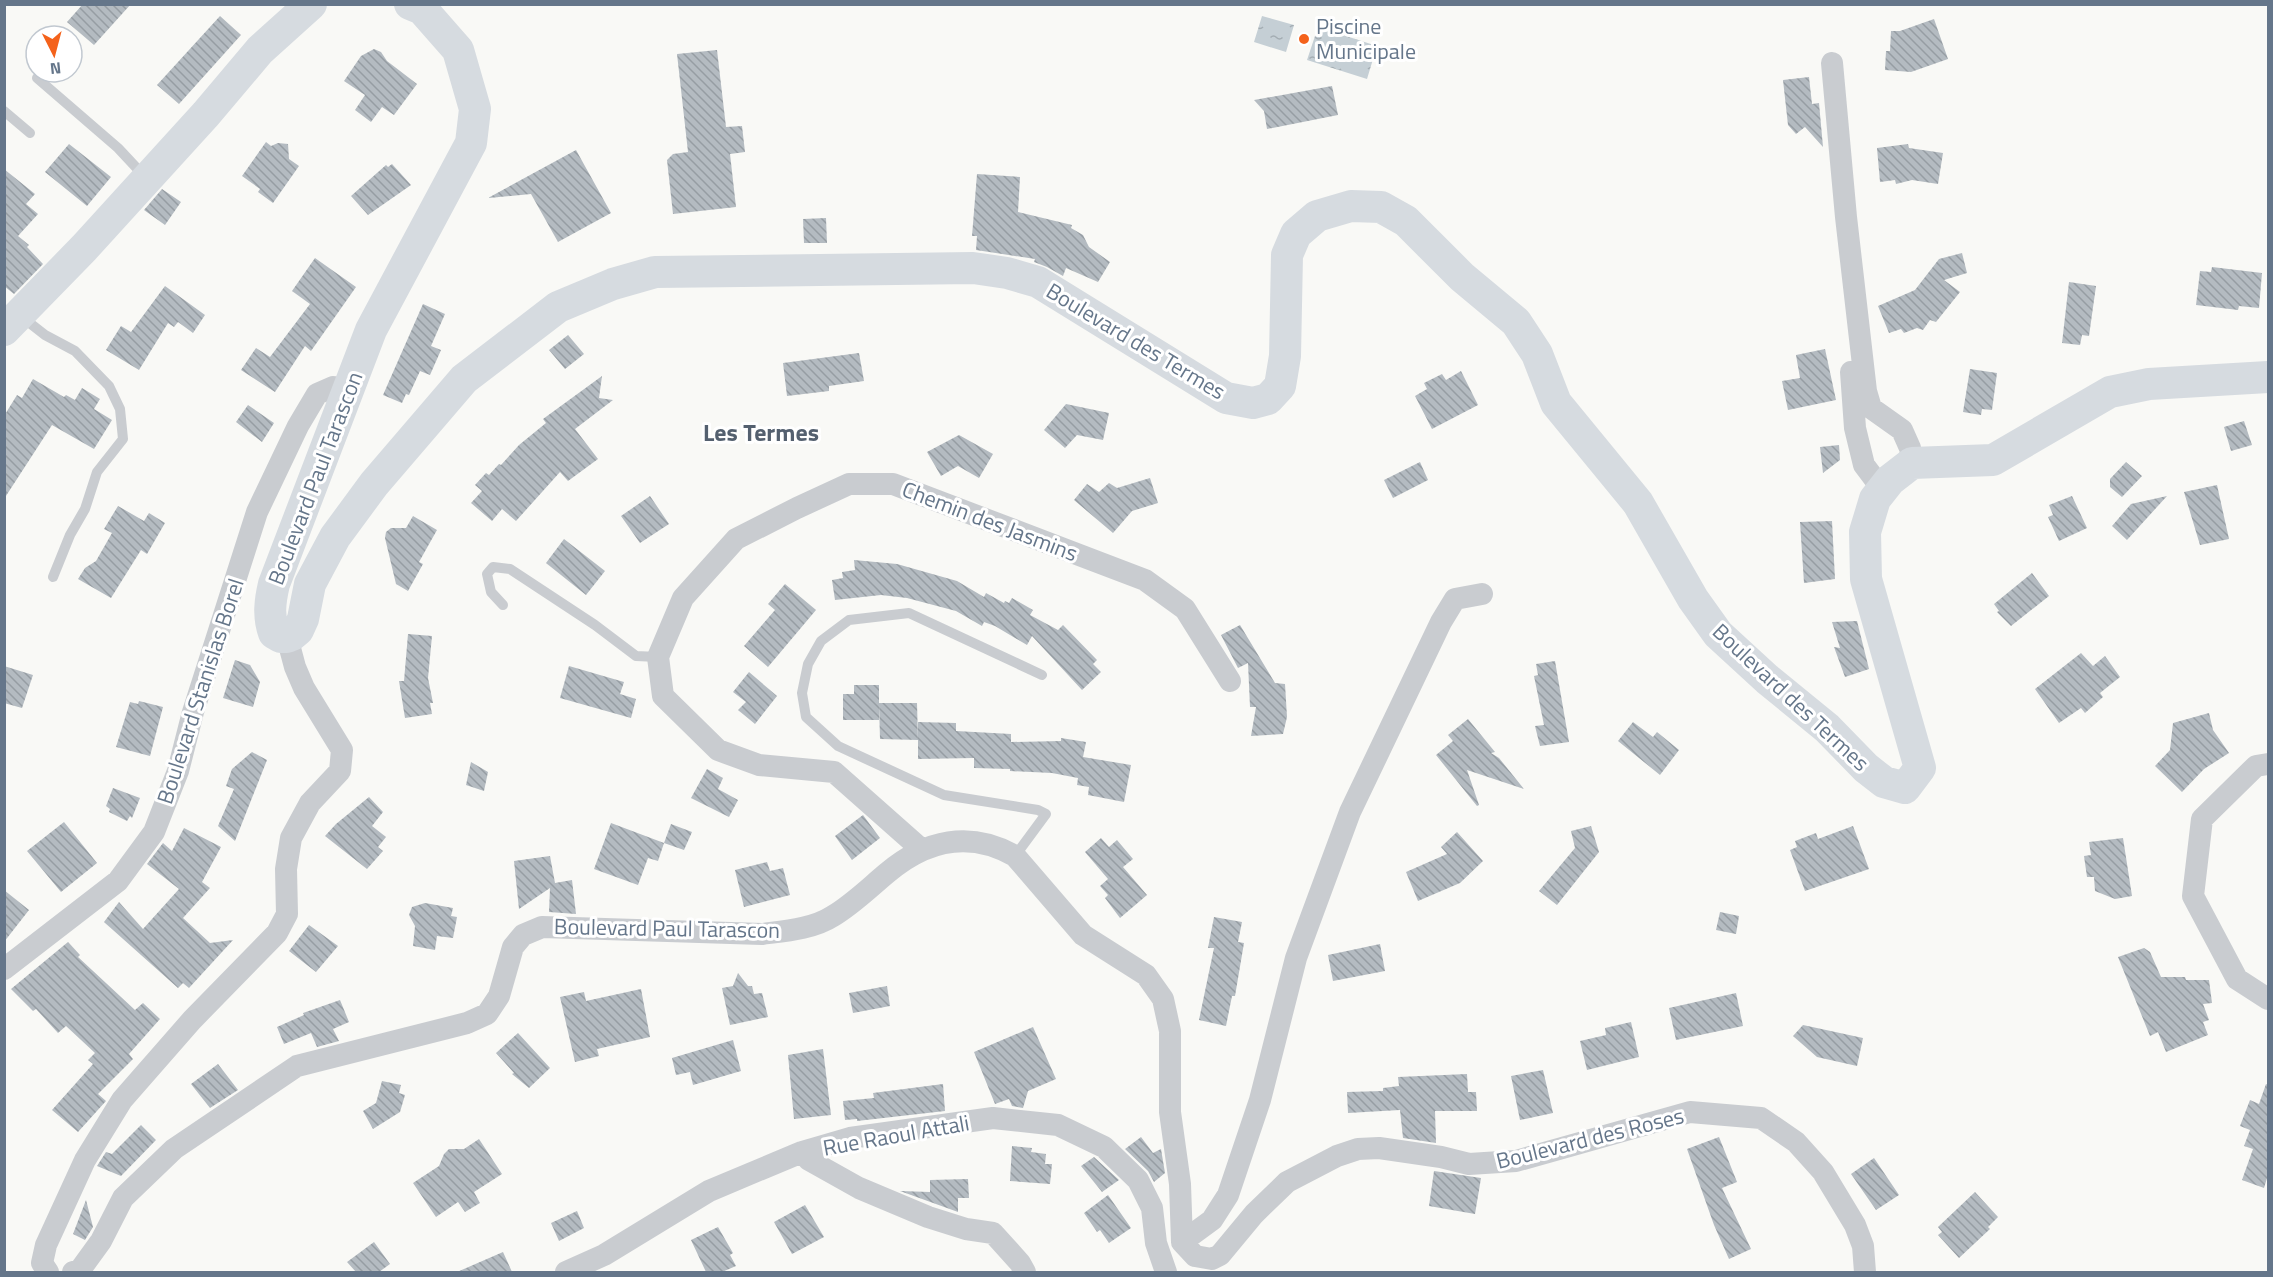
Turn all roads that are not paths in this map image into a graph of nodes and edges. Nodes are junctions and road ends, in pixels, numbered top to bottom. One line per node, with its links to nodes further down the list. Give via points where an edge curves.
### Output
1 (311, 4): 8 (street, via 260,50)
2 (410, 4): 11 (street, Boulevard Paul Tarascon, via 422,9 458,50 475,109 471,143 371,330)
3 (1832, 63): 12 (street, via 1866,391 1871,408 1902,430)
4 (44, 84): 8 (lane)
5 (4, 111): 6 (lane)
6 (30, 133)
7 (1827, 147): 13 (street, via 1849,339 1854,428 1864,465)
8 (147, 178): 9 (street)
9 (12, 322): 14 (lane, via 75,351 109,386 120,409 123,439 97,472 85,509)
10 (2268, 377): 12 (street, via 2149,384 2110,392 1993,460)
11 (348, 391): 17 (street, Boulevard Paul Tarascon, via 274,584 271,625 274,633); 24 (street, Boulevard Stanislas Borel, via 333,387 317,394 256,512 178,771 154,832 118,881)
12 (1912, 464): 13 (street, Boulevard des Termes)
13 (1882, 489): 17 (street, Boulevard des Termes, via 1865,532 1866,579 1920,768 1905,788 1884,782 1866,768 1827,728 1718,634 1693,599 1638,503 1556,403 1537,354 1516,322 1462,277 1406,221 1381,207 1351,206 1317,216 1296,234 1287,255 1286,356 1280,386 1268,399 1253,404 1226,398 1038,282 1007,273 973,268 655,272 612,284 558,307 464,379 374,484 335,537 310,584 298,630)
14 (53, 577)
15 (1482, 594): 27 (street, via 1455,599 1441,622 1350,812 1296,958 1260,1100 1228,1195)
16 (503, 605): 18 (lane, via 491,592 487,574 493,567 510,569 636,656)
17 (287, 637): 28 (street, Boulevard Paul Tarascon, via 304,688 342,750 340,771 310,803 291,838 286,869 287,914 277,933 184,1028 122,1100 85,1160 46,1245 42,1263)
18 (658, 657): 20 (street, Chemin des Jasmins, via 683,598 736,539 849,484 893,484 1145,580 1185,609); 22 (street, via 663,696 718,750 759,765 834,772)
19 (1042, 675): 23 (lane, via 909,613 849,620 821,641 808,664 802,693 806,717 838,746 944,795 1047,814)
20 (1230, 681)
21 (2268, 764): 25 (street, via 2256,766 2202,819 2193,896 2237,979)
22 (921, 849): 23 (street, Boulevard Paul Tarascon, via 974,840); 29 (street, Boulevard Paul Tarascon, via 831,918 797,930 762,934 542,927 523,934 513,947 499,996 487,1014 467,1023 297,1066 174,1149 123,1198 101,1241 80,1270)
23 (1015, 855): 27 (street, Boulevard Paul Tarascon, via 1083,935 1146,975 1163,999 1170,1031 1170,1112)
24 (4, 969)
25 (2268, 999)
26 (802, 1152): 30 (street, Rue Raoul Attali, via 709,1191 604,1255); 31 (street, via 809,1160 859,1188 928,1217 993,1233); 32 (street, Rue Raoul Attali, via 850,1138 993,1118 1058,1125 1104,1147 1138,1180 1152,1209 1156,1243)
27 (1188, 1257): 33 (street, Boulevard des Roses, via 1212,1259 1220,1255 1287,1182 1358,1149 1390,1150 1469,1164 1516,1161 1690,1112 1761,1118 1796,1142 1823,1172 1855,1225 1863,1246)
28 (48, 1272)
29 (73, 1272)
30 (566, 1272)
31 (1025, 1272)
32 (1166, 1272)
33 (1866, 1272)

